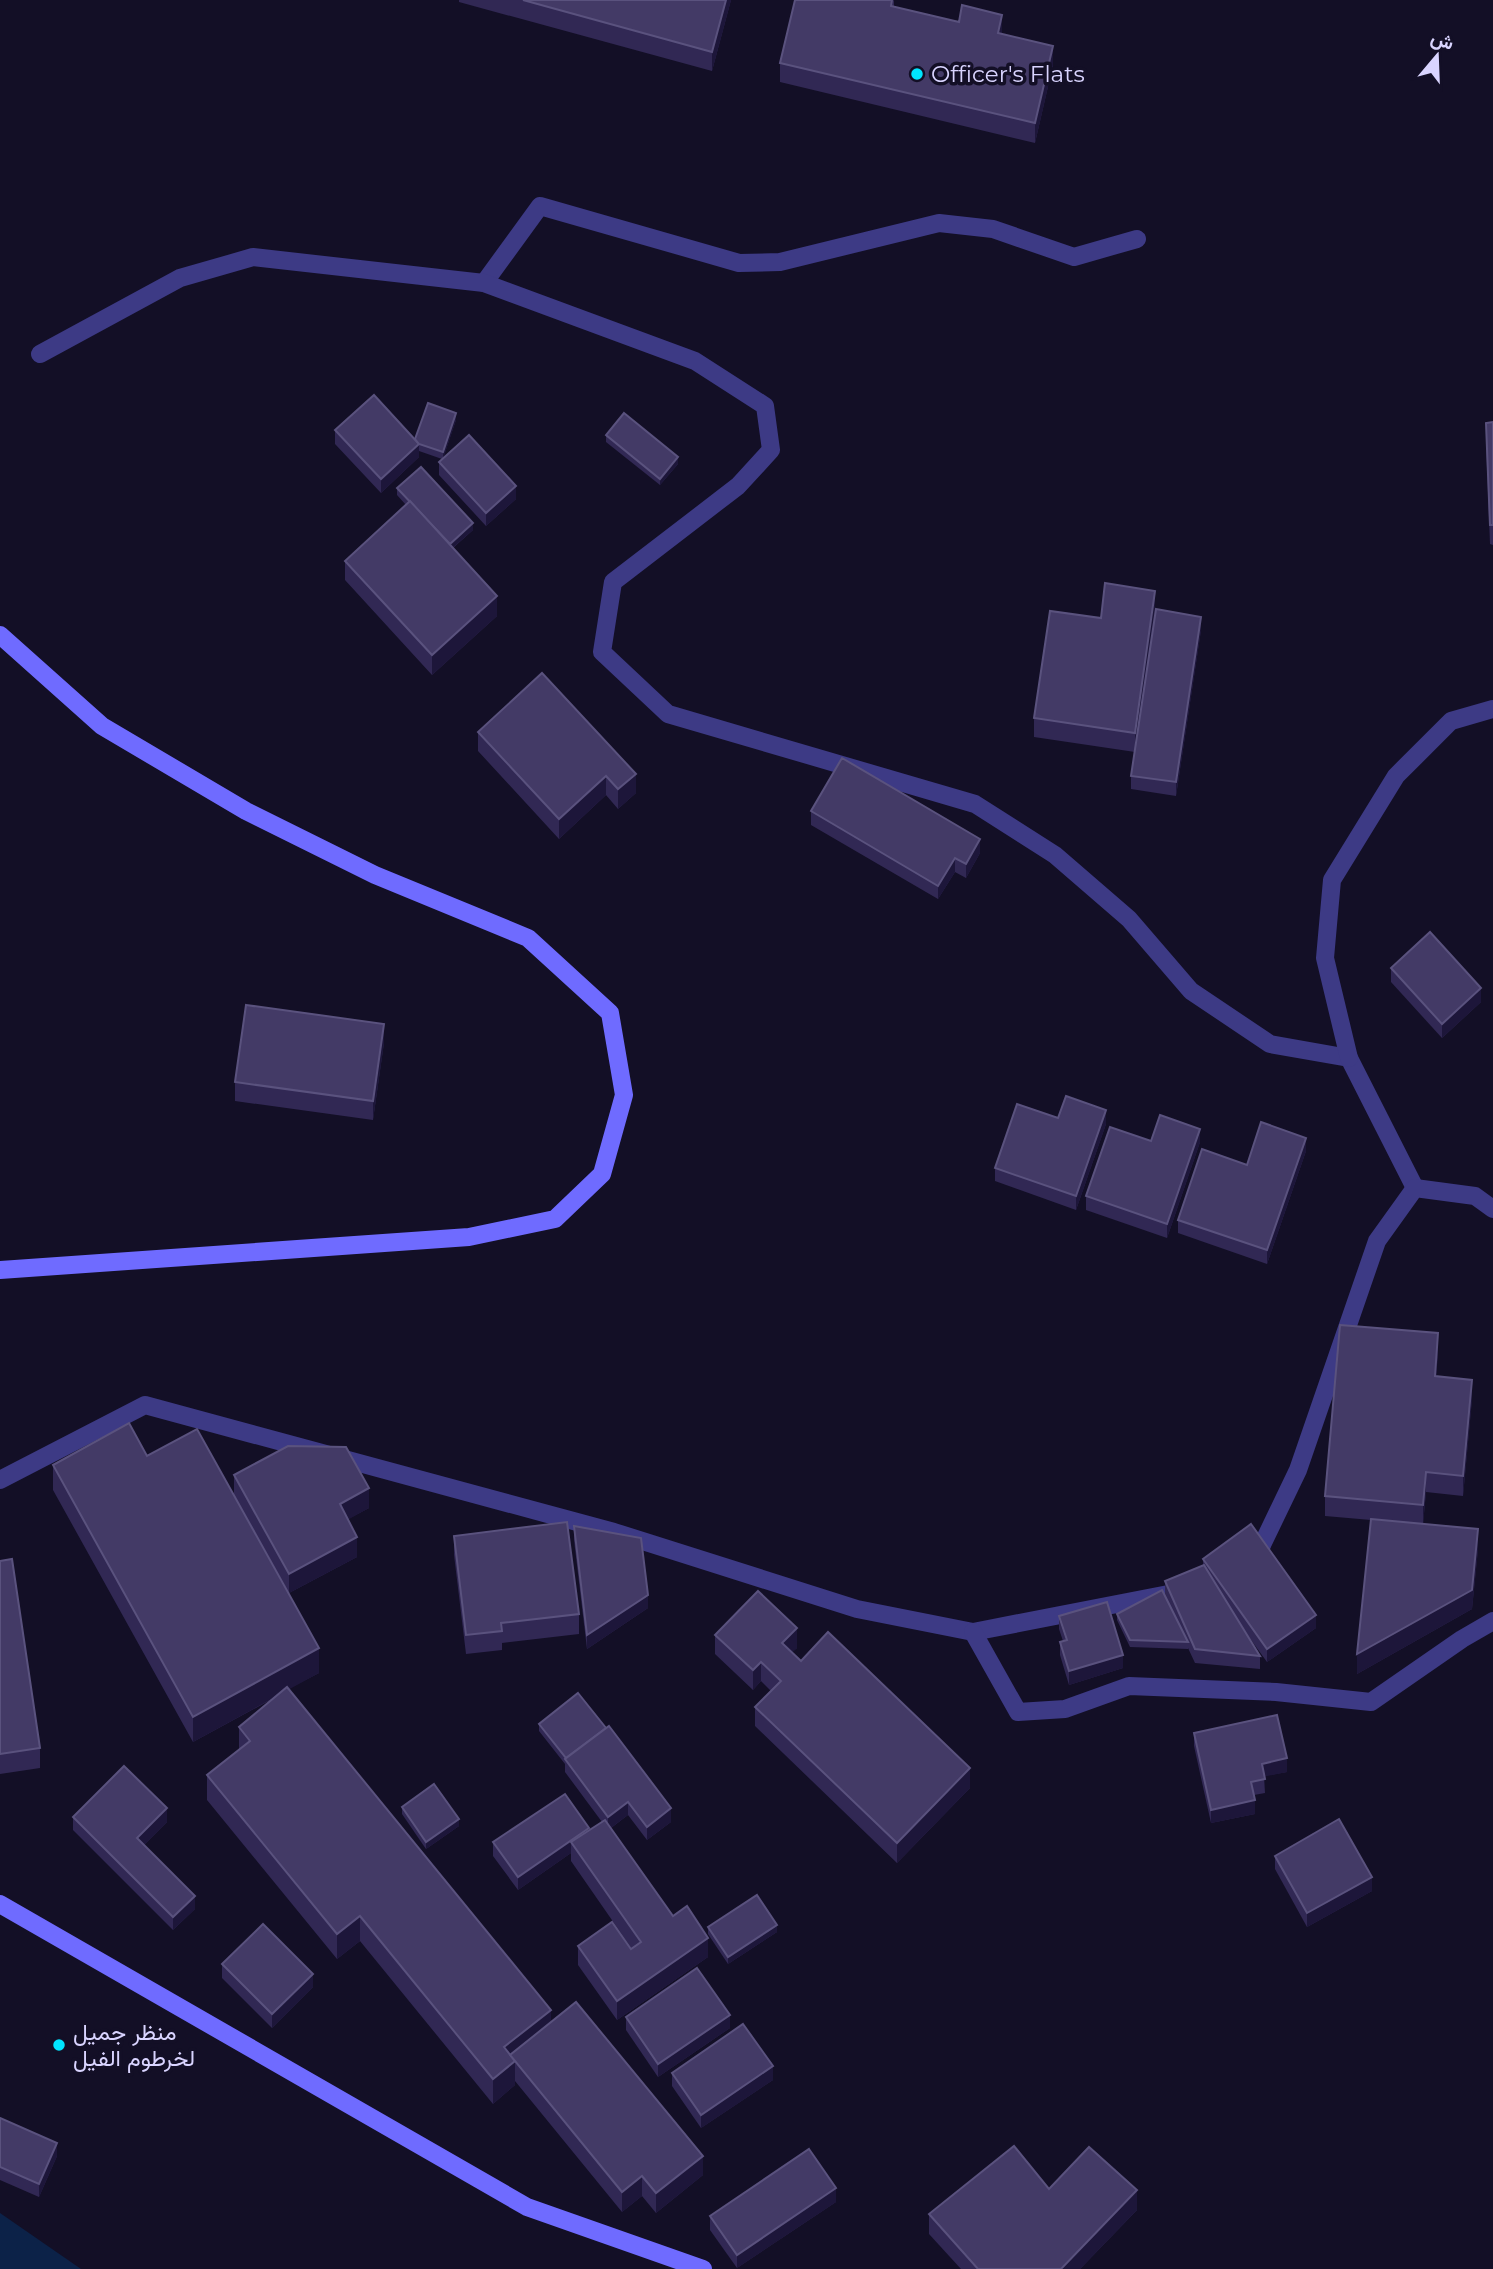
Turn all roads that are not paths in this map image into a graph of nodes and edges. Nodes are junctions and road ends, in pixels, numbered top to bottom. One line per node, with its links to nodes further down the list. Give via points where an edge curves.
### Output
1 (1137, 239): 2 (street, via 1074,257 993,229 939,223 780,262 739,263 540,206)
2 (484, 283): 3 (street, via 253,257 180,278); 6 (street, via 695,361 765,406 771,450 738,486 613,582 602,652 668,714 975,804 1055,855 1129,919 1191,991 1270,1045)
3 (40, 354)
4 (0, 635): 9 (main road, via 102,726 246,811 375,875 528,938 610,1013 624,1095 602,1174 555,1219 469,1237)
5 (1493, 709): 6 (street, via 1451,721 1396,776 1332,880 1325,958)
6 (1349, 1058): 7 (street)
7 (1415, 1188): 8 (street, via 1475,1196); 11 (street, via 1377,1241 1298,1470 1261,1547)
8 (1493, 1209)
9 (0, 1270)
10 (0, 1480): 14 (street, via 145,1405 614,1532 857,1609)
11 (1229, 1566)
12 (1207, 1579): 14 (street, via 1186,1591)
13 (1493, 1621): 14 (street, via 1371,1702 1276,1692 1129,1686 1065,1709 1018,1712)
14 (973, 1632)
15 (0, 1904): 16 (main road, via 527,2207)
16 (703, 2269)

